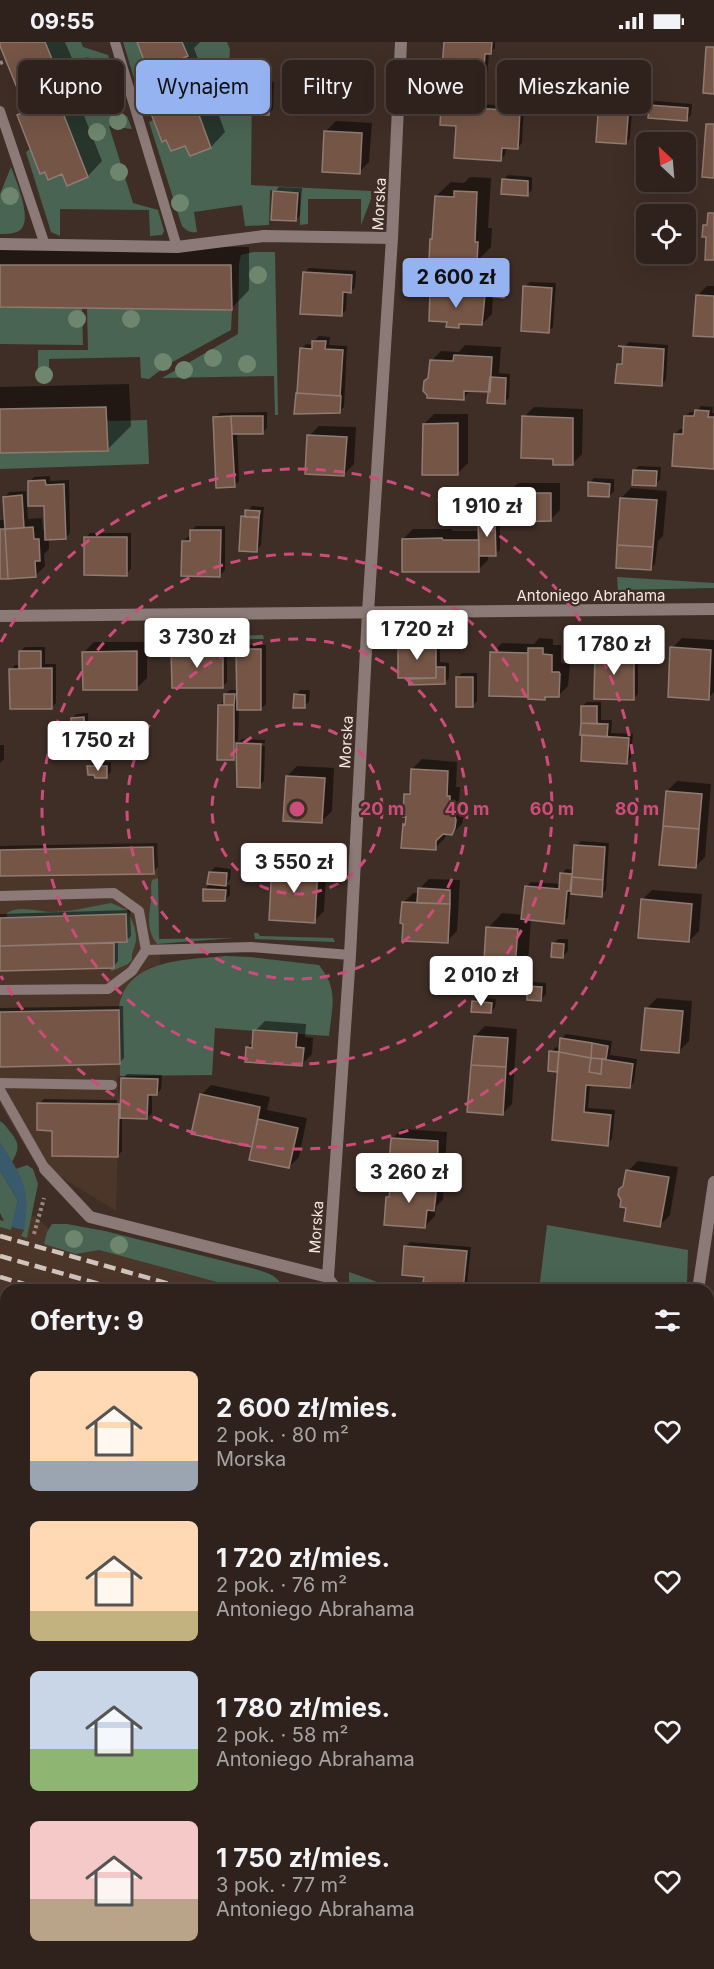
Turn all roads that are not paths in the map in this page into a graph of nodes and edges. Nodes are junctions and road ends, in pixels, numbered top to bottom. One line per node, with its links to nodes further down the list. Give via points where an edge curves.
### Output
1 (115, 42): 7 (lane)
2 (401, 42): 4 (street, Morska)
3 (0, 111): 6 (lane)
4 (392, 238): 7 (street, via 264,236); 9 (street, Morska)
5 (0, 244): 6 (street)
6 (45, 245): 7 (street)
7 (177, 248)
8 (714, 609): 9 (street, Antoniego Abrahama)
9 (368, 612): 10 (street, Antoniego Abrahama); 13 (street, Morska)
10 (0, 616)
11 (0, 896): 12 (lane, via 114,893 139,911)
12 (146, 950): 13 (lane, via 251,947); 14 (lane, via 132,970 108,988)
13 (350, 955): 20 (street, Morska)
14 (0, 990)
15 (0, 1083): 16 (lane)
16 (112, 1085)
17 (0, 1090): 18 (lane)
18 (45, 1169): 20 (street, Morska, via 90,1217)
19 (714, 1182): 22 (street)
20 (328, 1277): 21 (lane)
21 (333, 1284)
22 (699, 1284)

